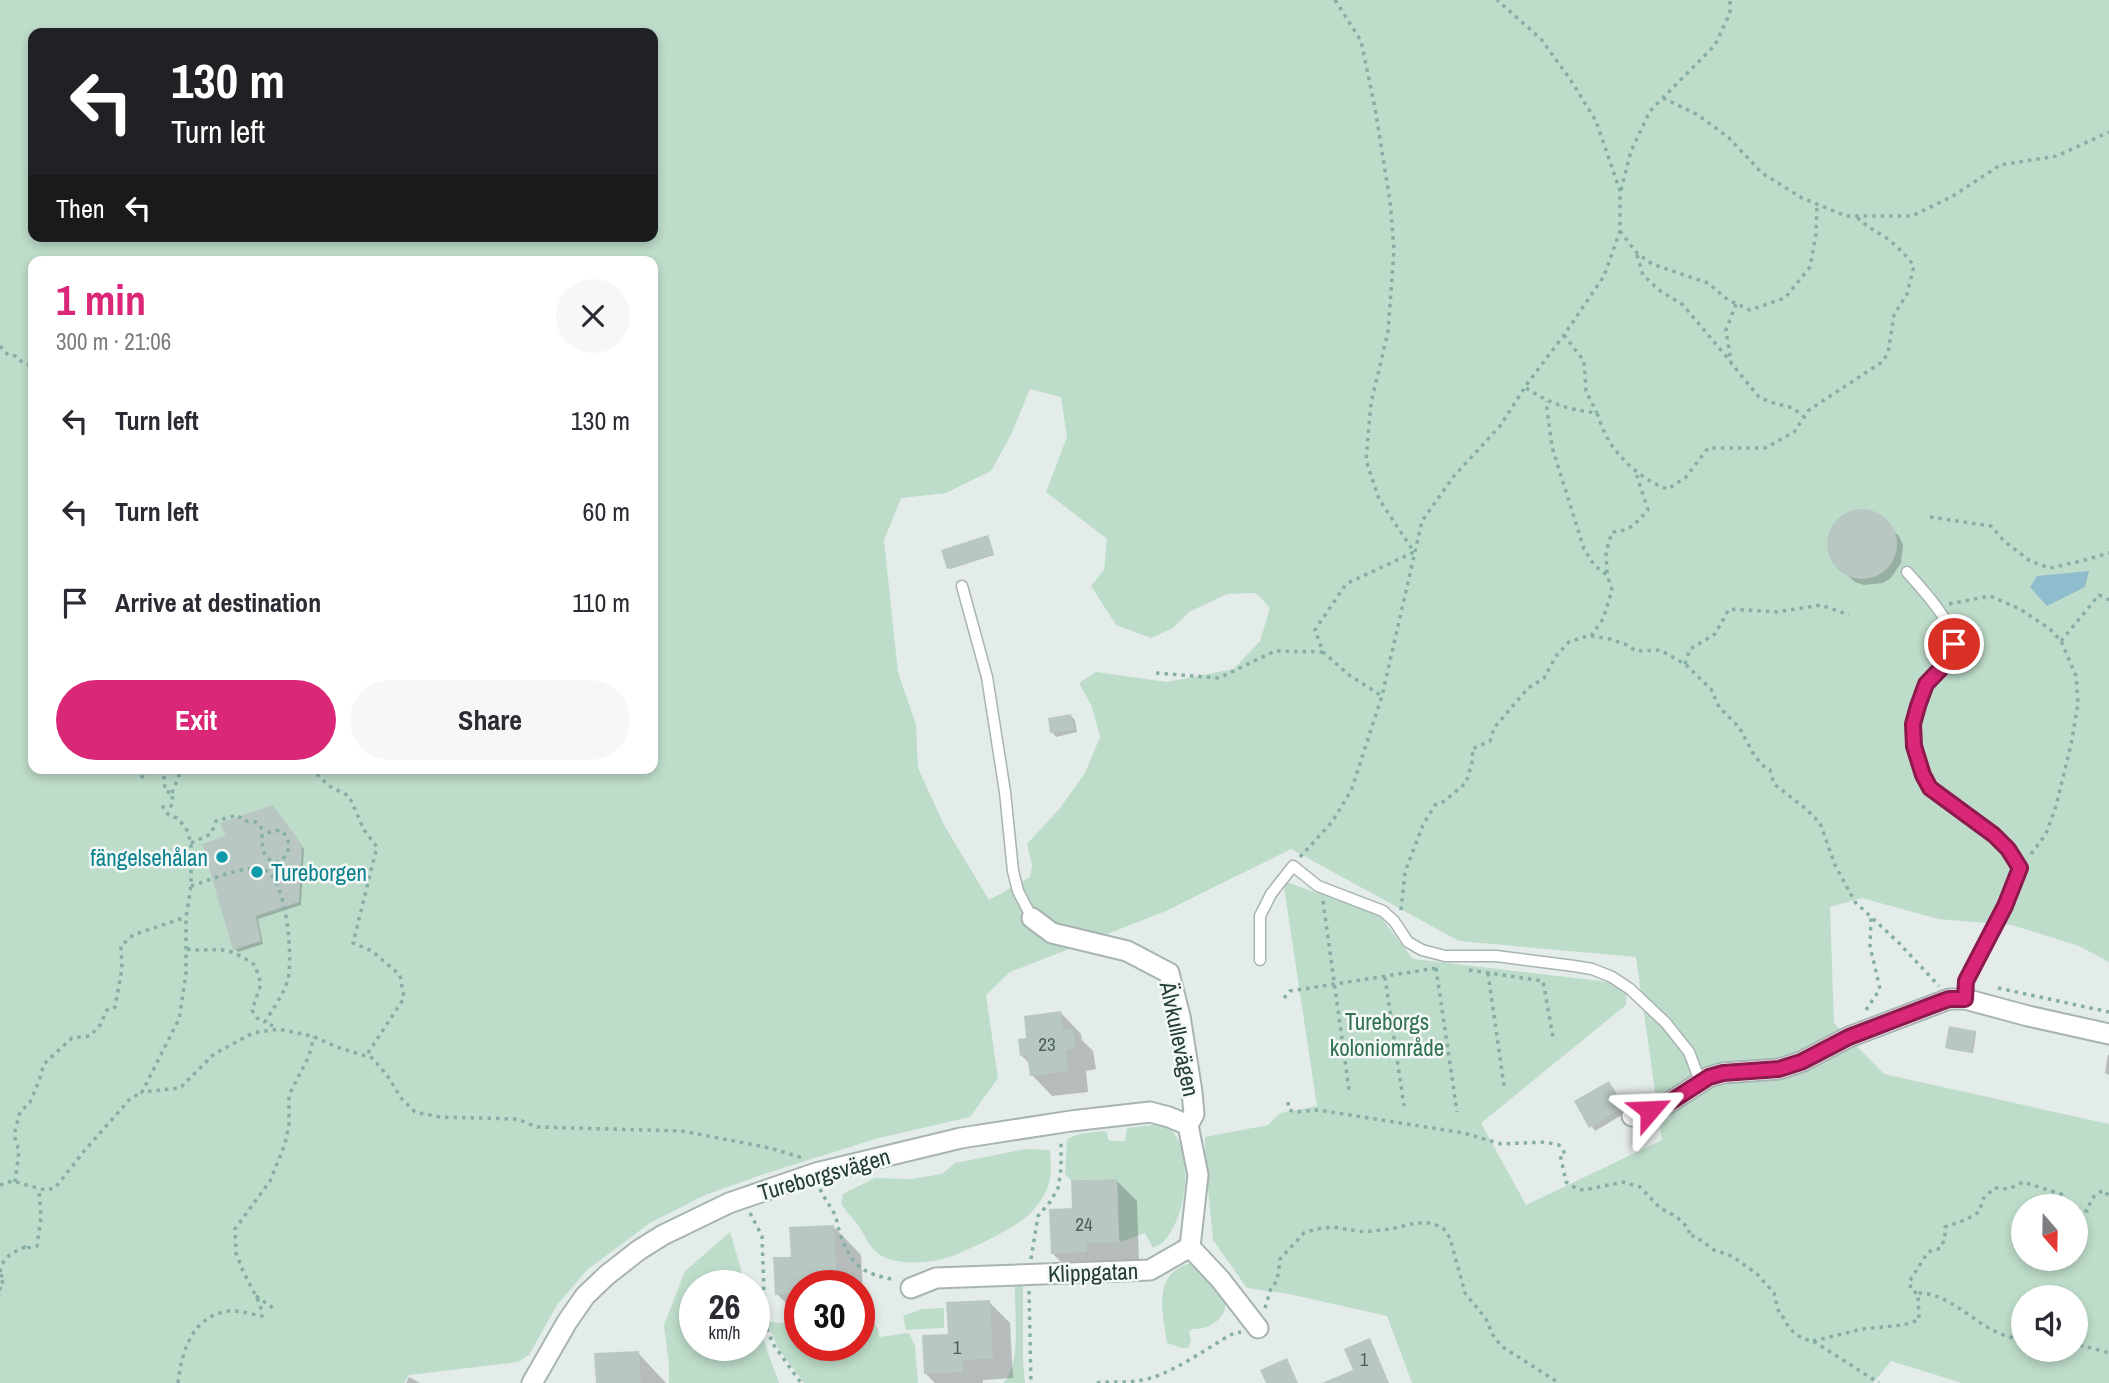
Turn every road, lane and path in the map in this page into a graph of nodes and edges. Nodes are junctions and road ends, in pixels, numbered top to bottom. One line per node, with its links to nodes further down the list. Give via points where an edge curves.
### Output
1 (1335, 0): 22 (path, via 1361,41 1388,187 1394,249 1388,331 1371,403 1366,460 1380,499)
2 (1497, 0): 6 (path, via 1541,39 1570,79 1595,121)
3 (1730, 0): 4 (path, via 1730,13 1715,45)
4 (1663, 98): 6 (path, via 1650,111 1636,141); 7 (path, via 1698,115 1762,173)
5 (2109, 132): 8 (path, via 2057,156 2000,165 1912,216)
6 (1620, 191): 9 (path)
7 (1817, 204): 8 (path); 11 (path, via 1810,267 1793,288 1784,298 1750,310)
8 (1856, 216): 19 (path, via 1906,255 1914,267 1907,294 1894,315 1888,353 1882,362)
9 (1620, 231): 10 (path); 12 (path, via 1604,276)
10 (1637, 253): 11 (path, via 1652,264 1708,283); 14 (path, via 1643,275 1683,305)
11 (1736, 303): 14 (path, via 1726,330)
12 (1564, 335): 16 (path); 18 (path, via 1584,361 1586,391)
13 (0, 346): 15 (path)
14 (1731, 363): 19 (path, via 1759,397 1793,408)
15 (28, 365)
16 (1525, 388): 17 (path); 22 (path, via 1500,426 1454,476 1422,521)
17 (1546, 401): 18 (path); 25 (path, via 1552,447 1584,549)
18 (1597, 413): 20 (path, via 1609,441)
19 (1804, 417): 20 (path, via 1794,432 1765,448 1709,448 1686,477 1668,489)
20 (1636, 471): 25 (path, via 1648,510 1632,527 1612,532 1606,552)
21 (1930, 517): 23 (path, via 1991,526 2030,561 2050,568)
22 (1414, 552): 32 (path, via 1346,584 1315,630); 35 (path)
23 (2109, 553)
24 (1908, 572): 28 (lane)
25 (1607, 575): 30 (path, via 1612,590 1603,619)
26 (962, 586): 49 (lane, via 987,677 1013,872)
27 (2109, 600): 31 (path, via 2099,595)
28 (1937, 607): 31 (path, via 1990,596 2020,609); 43 (lane, via 1954,644 1949,660 1926,684 1913,724 1923,775 1930,788 1994,835)
29 (1849, 615): 33 (path, via 1821,605 1777,612 1729,609 1715,634 1690,649)
30 (1591, 636): 33 (path, via 1636,651 1660,650); 47 (path, via 1569,642 1544,678 1528,688 1494,728 1490,741 1472,749 1466,783 1435,805 1423,825 1405,872)
31 (2061, 641): 43 (path, via 2076,676 2078,703 2072,740 2046,834)
32 (1322, 652): 34 (path, via 1275,650 1219,678); 35 (path)
33 (1685, 664): 48 (path, via 1740,727 1754,755 1770,770 1774,784 1819,823 1855,902)
34 (1156, 673)
35 (1382, 696): 42 (path, via 1351,791 1332,822)
36 (163, 774): 39 (path, via 165,791)
37 (180, 774): 39 (path)
38 (317, 774): 68 (path, via 349,796 377,847 353,943 372,951 400,975 404,998)
39 (172, 793): 41 (path, via 173,803 163,810 186,828)
40 (262, 834): 40 (path, via 267,857 280,862 286,856 287,837 280,830); 41 (path, via 256,822 237,815 216,821 211,834)
41 (191, 843): 44 (path)
42 (1293, 866): 51 (lane, via 1260,916); 69 (lane, via 1318,886 1383,911 1408,942 1422,950 1445,956 1496,956 1583,967 1612,977 1666,1023 1689,1052)
43 (2020, 868): 58 (lane)
44 (191, 886): 46 (path); 62 (path, via 258,868 273,876 285,911 288,980)
45 (1323, 898): 57 (path)
46 (186, 917): 50 (path); 79 (path, via 133,935 121,946 115,1007 107,1010 90,1036 72,1038 44,1065 30,1102 20,1112 14,1135 19,1151)
47 (1400, 917)
48 (1871, 917): 60 (path, via 1941,987); 64 (path, via 1870,946 1880,989 1861,1015)
49 (1032, 918): 77 (street, Älvkullevägen, via 1052,933 1127,951 1169,974 1192,1092 1194,1114)
50 (186, 949): 62 (path, via 225,950 255,965 261,985 252,1010); 72 (path, via 179,1019)
51 (1260, 960)
52 (1449, 967): 53 (path)
53 (1436, 968): 56 (path); 75 (path)
54 (1462, 969): 55 (path)
55 (1488, 973): 67 (path, via 1543,981); 70 (path)
56 (1385, 977): 57 (path); 74 (path)
57 (1334, 985): 59 (path, via 1290,991); 71 (path)
58 (1965, 990): 60 (street); 61 (path); 65 (street, via 2028,1016)
59 (1284, 998)
60 (1944, 1001): 64 (street)
61 (2109, 1012)
62 (265, 1022): 63 (path)
63 (279, 1029): 66 (path); 72 (path, via 253,1033 214,1054 180,1088)
64 (1865, 1031): 69 (street, via 1779,1069 1723,1073)
65 (2109, 1034)
66 (314, 1037): 68 (path); 92 (path, via 289,1095 285,1144 270,1181 235,1229 236,1253)
67 (1553, 1037)
68 (366, 1056): 80 (path, via 415,1112 517,1119 537,1127 682,1131 803,1159)
69 (1700, 1080): 76 (street, via 1667,1104)
70 (1504, 1086)
71 (1349, 1090)
72 (142, 1092): 82 (path, via 55,1188)
73 (1287, 1102): 97 (path, via 1289,1110 1297,1112 1318,1110 1464,1133 1501,1144 1545,1142 1559,1146 1564,1152 1560,1154 1566,1182 1584,1190 1623,1182 1640,1187 1689,1229 1689,1236 1732,1256 1757,1274 1774,1293 1787,1328)
74 (1404, 1106)
75 (1457, 1112)
76 (1632, 1116)
77 (1188, 1125): 80 (street, Tureborgsvägen, via 1150,1112 961,1138); 87 (street, via 1198,1175)
78 (1061, 1135): 89 (path, via 1058,1188 1038,1216)
79 (15, 1182): 81 (path); 82 (path)
80 (818, 1184): 90 (path, via 855,1264 868,1274); 101 (street, Tureborgsvägen, via 729,1203 639,1250 585,1296)
81 (0, 1185)
82 (39, 1188): 88 (path, via 37,1246 9,1254)
83 (2061, 1194): 91 (path, via 2023,1182 2009,1189 1994,1188 1979,1212 1945,1227 1941,1248 1928,1252 1909,1282)
84 (2109, 1196): 86 (path, via 2103,1190)
85 (759, 1207): 102 (path, via 746,1212 762,1236 765,1323 773,1344)
86 (2088, 1208)
87 (1190, 1247): 89 (street, Klippgatan, via 1150,1270); 95 (street)
88 (0, 1273): 93 (path, via 4,1281)
89 (1029, 1274): 90 (street, Klippgatan, via 936,1278); 103 (path)
90 (908, 1284)
91 (1918, 1293): 96 (path, via 1944,1300 1994,1333); 97 (path, via 1919,1320)
92 (254, 1294): 94 (path); 100 (path, via 262,1316 230,1310 197,1326 189,1337)
93 (0, 1296)
94 (275, 1310)
95 (1258, 1328): 104 (path, via 1234,1333 1149,1378); 105 (path, via 1277,1281 1280,1259 1304,1233 1333,1227 1364,1232 1431,1223 1443,1228 1450,1238 1465,1293 1501,1346)
96 (2011, 1337)
97 (1813, 1341): 106 (path)
98 (2088, 1347): 99 (path)
99 (2109, 1353)
100 (178, 1383)
101 (533, 1383)
102 (801, 1383)
103 (1031, 1383)
104 (1097, 1383)
105 (1559, 1383)
106 (1879, 1383)

